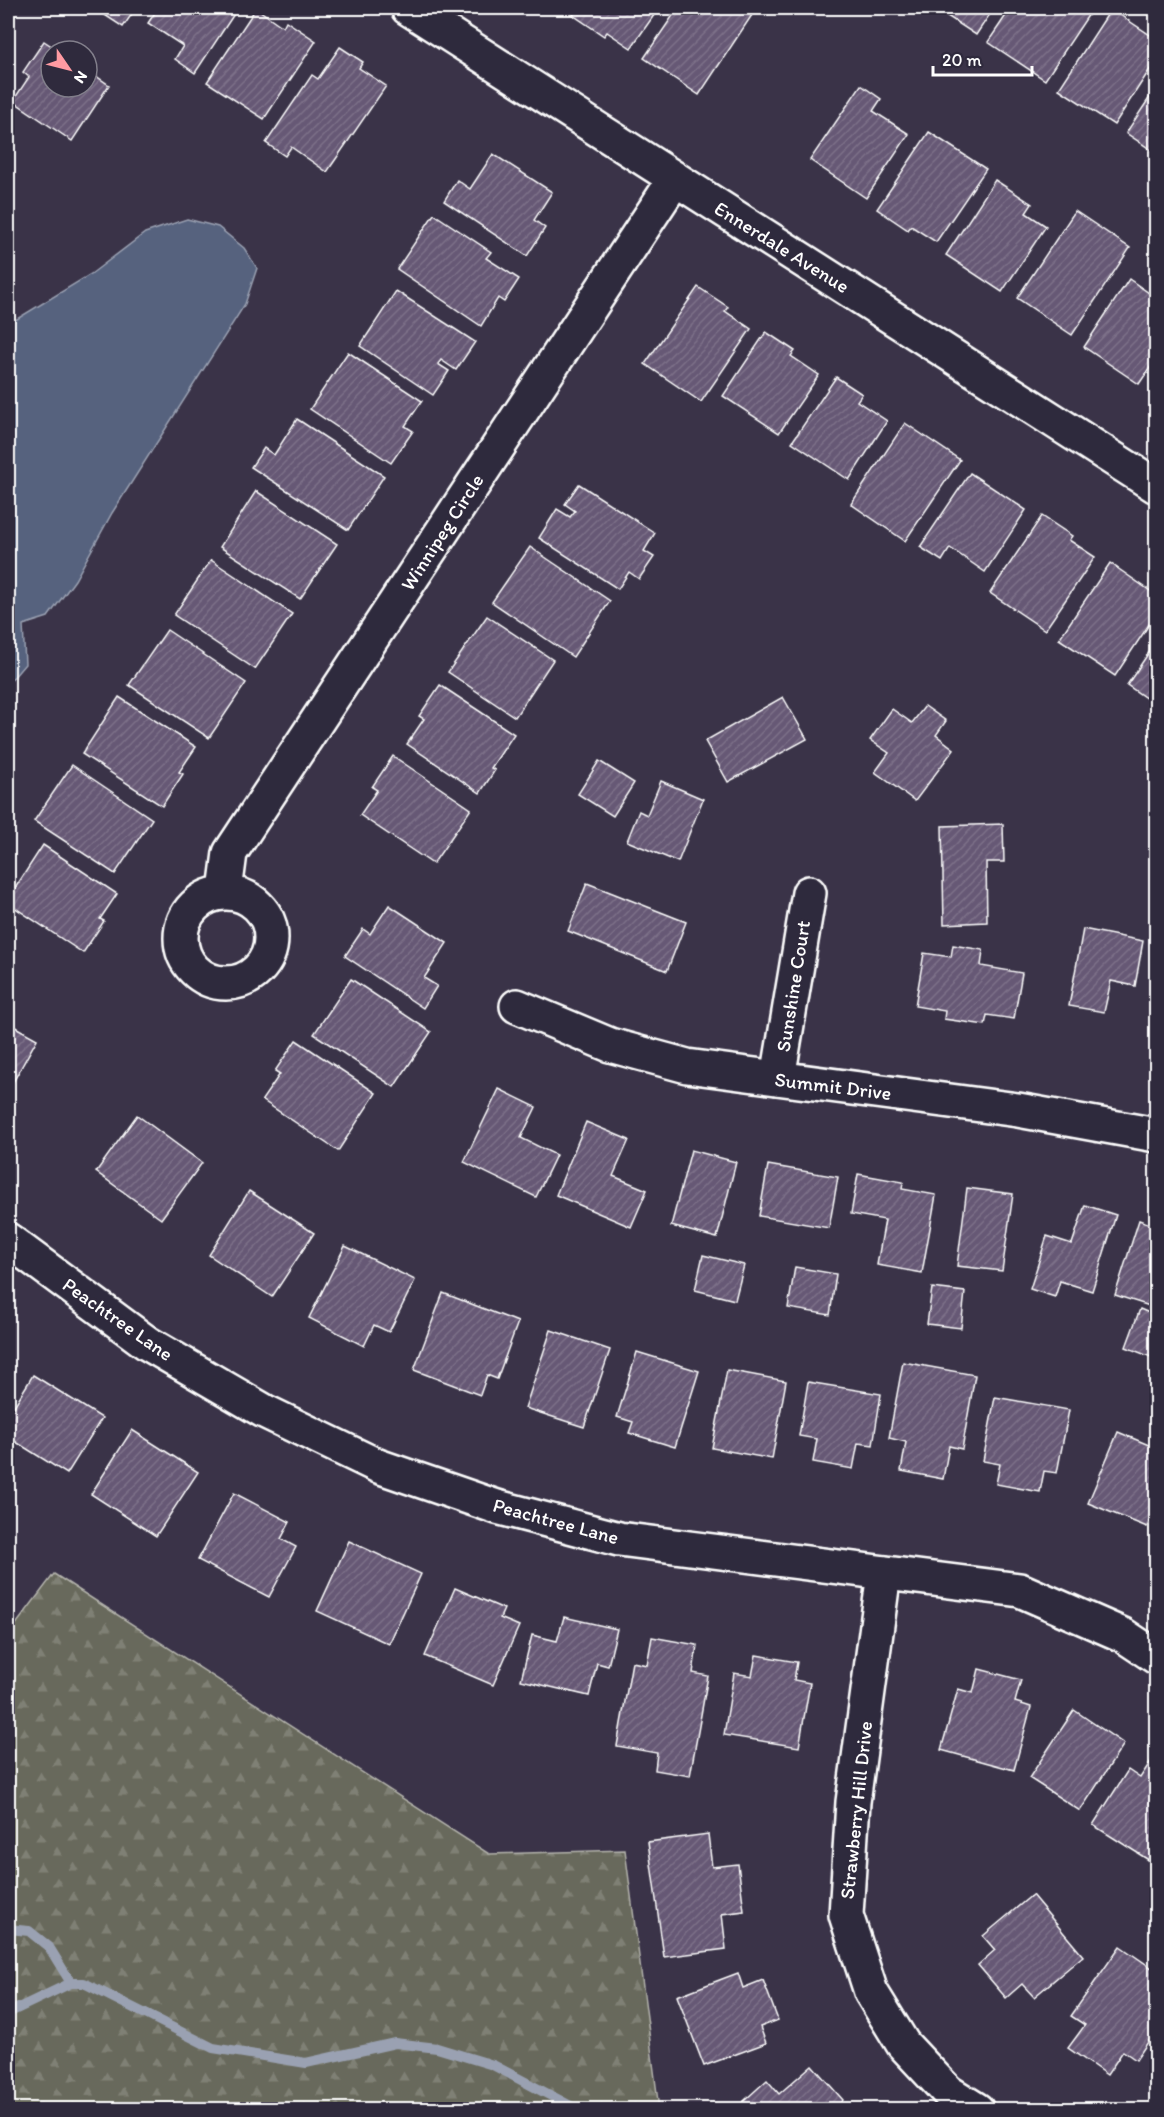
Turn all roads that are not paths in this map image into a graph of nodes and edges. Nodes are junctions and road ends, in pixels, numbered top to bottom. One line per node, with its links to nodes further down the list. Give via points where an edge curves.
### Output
1 (408, 8): 2 (street, Ennerdale Avenue)
2 (675, 179): 3 (street, Ennerdale Avenue); 4 (street, Winnipeg Circle, via 230,854)
3 (1156, 486)
4 (225, 891)
5 (809, 893): 7 (street, Sunshine Court)
6 (517, 1006): 7 (street, Summit Drive, via 610,1045 687,1066)
7 (778, 1078): 8 (street, Summit Drive, via 1018,1110)
8 (1156, 1136)
9 (8, 1240): 10 (street, Peachtree Lane, via 147,1343 264,1411 378,1466 497,1506 619,1539)
10 (884, 1573): 11 (street, Peachtree Lane, via 1020,1590 1123,1635); 12 (street, Strawberry Hill Drive, via 853,1802 846,1915 871,1992 903,2044 948,2092)
11 (1156, 1657)
12 (977, 2109)

